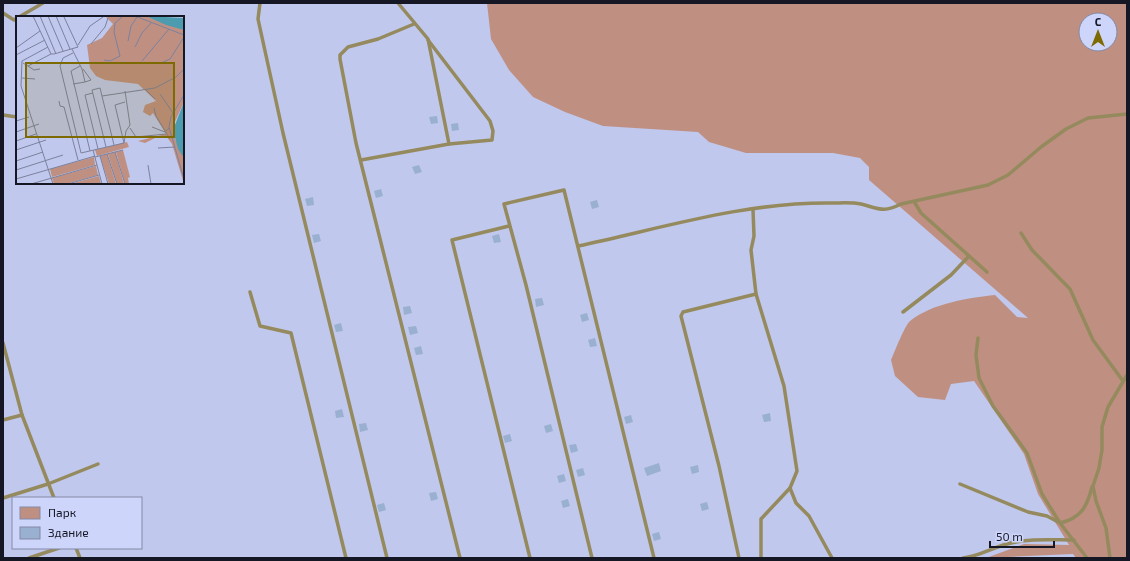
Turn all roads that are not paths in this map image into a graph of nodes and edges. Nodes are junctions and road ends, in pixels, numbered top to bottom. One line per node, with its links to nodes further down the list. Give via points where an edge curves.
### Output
1 (43, 3): 5 (lane)
2 (260, 3): 42 (lane, via 258,19 283,133)
3 (398, 3): 7 (lane)
4 (3, 13): 6 (lane)
5 (22, 16)
6 (16, 19)
7 (414, 24): 8 (lane); 13 (lane, via 378,39 348,47 340,55)
8 (428, 39): 12 (lane); 12 (lane, via 487,116 493,131 492,140)
9 (1127, 114): 14 (lane, via 1088,118 1066,129 1040,147 1008,175 988,185)
10 (3, 115): 11 (lane)
11 (16, 117)
12 (449, 144): 13 (lane)
13 (361, 160): 43 (lane)
14 (915, 202): 15 (lane, via 901,204 889,210 878,210 861,204 791,203); 19 (lane, via 921,213)
15 (753, 210): 18 (lane, via 707,215); 22 (lane, via 754,236 751,250)
16 (509, 226): 18 (lane, via 504,204 564,190); 44 (lane, via 452,240); 45 (lane, via 526,285)
17 (1021, 233): 27 (lane, via 1032,250 1070,289 1093,340)
18 (578, 246): 46 (lane)
19 (969, 256): 20 (lane); 23 (lane, via 951,275)
20 (987, 272)
21 (250, 292): 41 (lane, via 260,326 291,333)
22 (756, 294): 34 (lane, via 786,397 796,471); 47 (lane, via 683,312 681,316)
23 (903, 312)
24 (978, 338): 37 (lane, via 976,355 979,378 993,406 1027,453 1042,494)
25 (3, 343): 28 (lane)
26 (1127, 375): 27 (lane)
27 (1123, 381): 33 (lane, via 1108,407 1102,427 1099,468)
28 (22, 414): 29 (lane); 31 (lane)
29 (3, 420)
30 (98, 464): 31 (lane)
31 (48, 484): 35 (lane); 36 (lane)
32 (960, 484): 37 (lane)
33 (1092, 486): 37 (lane, via 1088,503 1080,514); 52 (lane, via 1106,528)
34 (790, 488): 48 (lane, via 761,519); 49 (lane, via 796,503 809,516)
35 (54, 497)
36 (3, 498)
37 (1060, 523): 38 (lane)
38 (1074, 540): 50 (lane, via 1026,539 1005,544 977,556); 51 (lane)
39 (56, 549): 40 (lane)
40 (29, 558)
41 (346, 558)
42 (388, 558)
43 (460, 558)
44 (530, 558)
45 (592, 558)
46 (654, 558)
47 (739, 558)
48 (761, 558)
49 (832, 558)
50 (963, 558)
51 (1087, 558)
52 (1110, 558)

